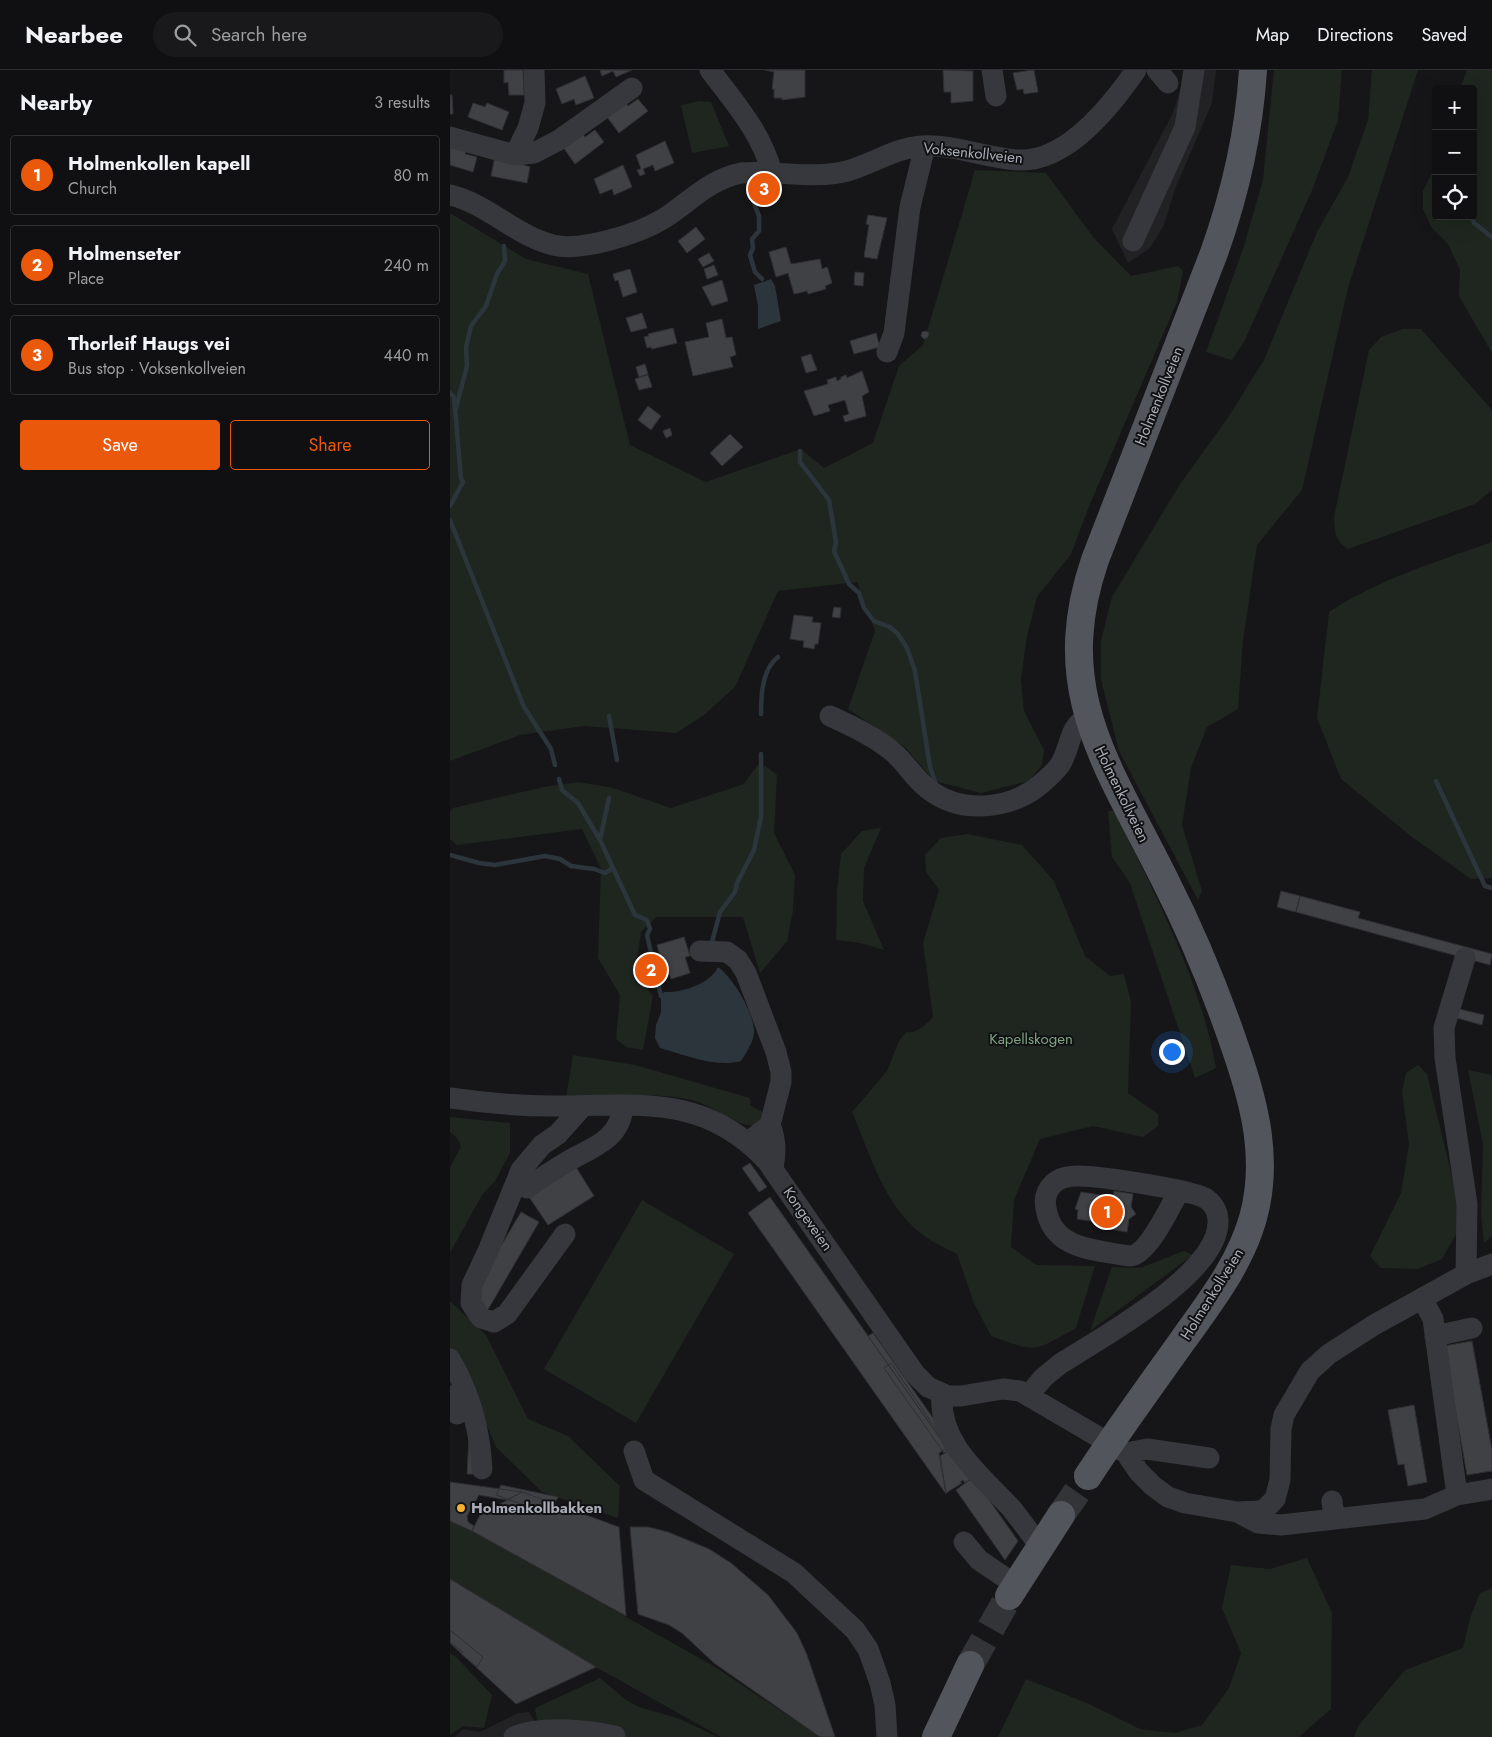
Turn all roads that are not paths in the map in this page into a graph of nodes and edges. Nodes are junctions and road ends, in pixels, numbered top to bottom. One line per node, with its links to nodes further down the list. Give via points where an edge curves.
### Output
1 (534, 70): 11 (street, via 535,103)
2 (710, 70): 12 (street, via 754,130)
3 (992, 70): 8 (street)
4 (1136, 70): 10 (street, Voksenkollveien, via 1085,130 1051,154 1020,160 962,149)
5 (1194, 70): 14 (street, via 1185,127)
6 (1253, 70): 17 (main road, Holmenkollveien, via 1242,157 1221,234 1087,584 1079,648 1082,691)
7 (632, 88): 11 (street, via 559,140 534,153)
8 (996, 96)
9 (450, 137): 11 (street)
10 (924, 146): 12 (street, Voksenkollveien, via 907,148 848,171); 15 (street, via 911,201 894,333)
11 (515, 155)
12 (772, 173): 13 (street, Voksenkollveien, via 727,176 651,225 572,246 552,245 540,240 487,209)
13 (450, 195)
14 (1133, 240)
15 (886, 352)
16 (830, 716): 17 (street, via 888,748 933,792 961,804 983,806 1011,801 1041,784 1059,766 1073,728)
17 (1088, 717): 37 (main road, Holmenkollveien, via 1101,755 1165,878 1206,969 1243,1069 1254,1108 1260,1152 1256,1206 1238,1256)
18 (1468, 949): 30 (street, via 1443,1035 1468,1216)
19 (700, 951): 23 (street, via 727,952 738,960 746,974 781,1072)
20 (450, 1098): 21 (street, Kongeveien, via 520,1106)
21 (583, 1106): 22 (street, Kongeveien); 28 (street, via 529,1160 516,1179 505,1212 472,1284 472,1303 481,1318 494,1322 507,1314)
22 (623, 1106): 24 (street, Kongeveien, via 691,1112 718,1122); 26 (street, via 619,1126 601,1145)
23 (770, 1125): 24 (street); 25 (street, via 775,1144)
24 (748, 1142): 25 (street, Kongeveien)
25 (773, 1168): 35 (street, Kongeveien, via 915,1374 928,1387)
26 (528, 1188)
27 (1179, 1191): 27 (street, via 1145,1248 1135,1256 1065,1241 1050,1224 1045,1202 1053,1184 1078,1176); 36 (street, via 1202,1197 1211,1204 1218,1217 1217,1230 1196,1267 1173,1290 1136,1318 1043,1378)
28 (565, 1234)
29 (1492, 1264): 30 (street)
30 (1466, 1274): 31 (street)
31 (1422, 1298): 33 (street, via 1433,1319); 44 (street, via 1329,1354 1310,1371 1300,1394 1287,1406 1282,1423 1276,1499 1265,1509)
32 (1472, 1328): 33 (street)
33 (1435, 1336): 43 (street)
34 (450, 1359): 40 (street, via 472,1409)
35 (942, 1394): 36 (street, via 961,1396 1003,1389); 46 (street, via 941,1407 947,1430 958,1449)
36 (1029, 1395): 37 (street)
37 (1118, 1448): 39 (street); 41 (main road, Holmenkollveien); 44 (street, via 1153,1486 1168,1497)
38 (634, 1451): 52 (street, via 644,1480 794,1573 855,1630 868,1649 880,1683)
39 (1209, 1458)
40 (482, 1469)
41 (1088, 1476)
42 (1492, 1489): 43 (street)
43 (1457, 1495): 44 (street, via 1425,1509 1386,1519 1333,1510 1271,1525 1258,1523)
44 (1237, 1512)
45 (1061, 1515): 48 (main road)
46 (1033, 1537)
47 (964, 1542): 48 (street)
48 (1013, 1590)
49 (970, 1665): 53 (main road)
50 (615, 1736): 51 (street, via 599,1732 537,1730)
51 (514, 1737)
52 (887, 1737)
53 (936, 1737)

